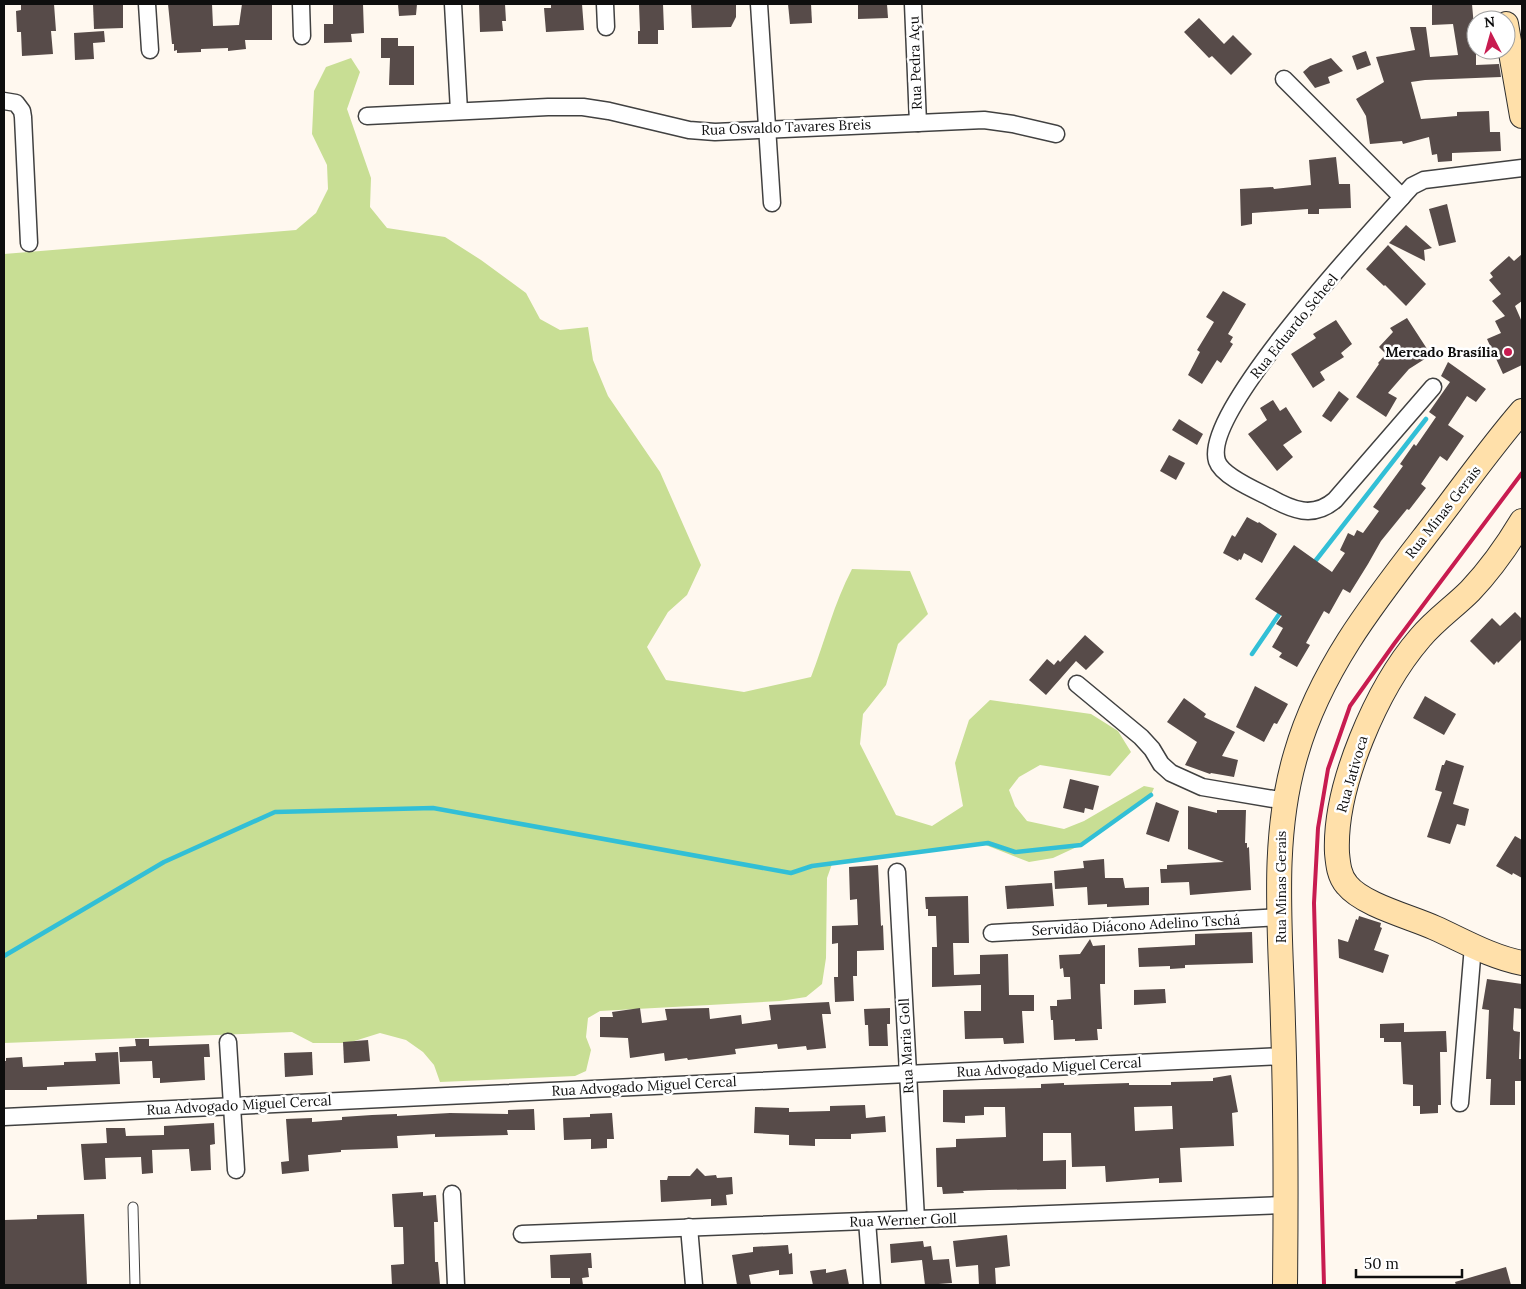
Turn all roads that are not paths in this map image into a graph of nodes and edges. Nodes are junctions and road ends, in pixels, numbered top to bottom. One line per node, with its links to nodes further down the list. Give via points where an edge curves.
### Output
1 (147, 4): 9 (street)
2 (301, 4): 8 (street)
3 (453, 4): 13 (street)
4 (605, 4): 7 (street)
5 (759, 4): 17 (street)
6 (913, 4): 16 (street, Rua Pedra Açu)
7 (606, 27)
8 (302, 36)
9 (150, 50)
10 (1512, 60): 15 (main road)
11 (1284, 79): 20 (street)
12 (4, 101): 22 (street, via 16,103 24,117)
13 (459, 111): 14 (street, Rua Osvaldo Tavares Breis); 17 (street, Rua Osvaldo Tavares Breis, via 583,107 689,130)
14 (367, 116)
15 (1522, 116)
16 (918, 123): 17 (street, Rua Osvaldo Tavares Breis); 18 (street, Rua Osvaldo Tavares Breis, via 984,120)
17 (768, 130): 21 (street)
18 (1056, 134)
19 (1522, 168): 20 (street, Rua Eduardo Scheel, via 1424,180 1412,186)
20 (1402, 197): 23 (street, Rua Eduardo Scheel, via 1264,358 1220,435 1216,452 1218,462 1224,472 1287,508 1302,511 1326,508)
21 (772, 203)
22 (29, 243)
23 (1433, 387)
24 (1522, 411): 27 (main road, Rua Minas Gerais, via 1392,578 1340,652 1324,682 1296,753)
25 (1522, 521): 31 (main road, Rua Jativoca, via 1486,573 1420,638 1390,680 1365,729 1346,786 1336,838 1341,875 1355,893)
26 (1077, 684): 27 (street, via 1141,737 1171,772 1202,788)
27 (1285, 801): 29 (main road, Rua Minas Gerais, via 1279,866)
28 (898, 872): 35 (street, Rua Maria Goll)
29 (1280, 917): 30 (street, Servidão Diácono Adelino Tschá); 34 (main road, Rua Minas Gerais)
30 (992, 932)
31 (1473, 946): 32 (main road, Rua Jativoca); 36 (street)
32 (1522, 963)
33 (228, 1042): 37 (street)
34 (1284, 1056): 35 (street, Rua Advogado Miguel Cercal); 41 (main road, Rua Minas Gerais)
35 (908, 1074): 37 (street, Rua Advogado Miguel Cercal); 43 (street, Rua Maria Goll)
36 (1460, 1102)
37 (232, 1106): 38 (street, Rua Advogado Miguel Cercal); 39 (street)
38 (4, 1116)
39 (236, 1170)
40 (452, 1194): 48 (street)
41 (1285, 1205): 43 (street, Rua Werner Goll); 51 (main road, Rua Minas Gerais)
42 (133, 1207): 47 (lane)
43 (916, 1219): 44 (street, Rua Werner Goll)
44 (867, 1221): 45 (street, Rua Werner Goll); 50 (street)
45 (689, 1228): 46 (street, Rua Werner Goll); 49 (street)
46 (522, 1234)
47 (135, 1285)
48 (456, 1285)
49 (694, 1285)
50 (872, 1285)
51 (1285, 1285)

